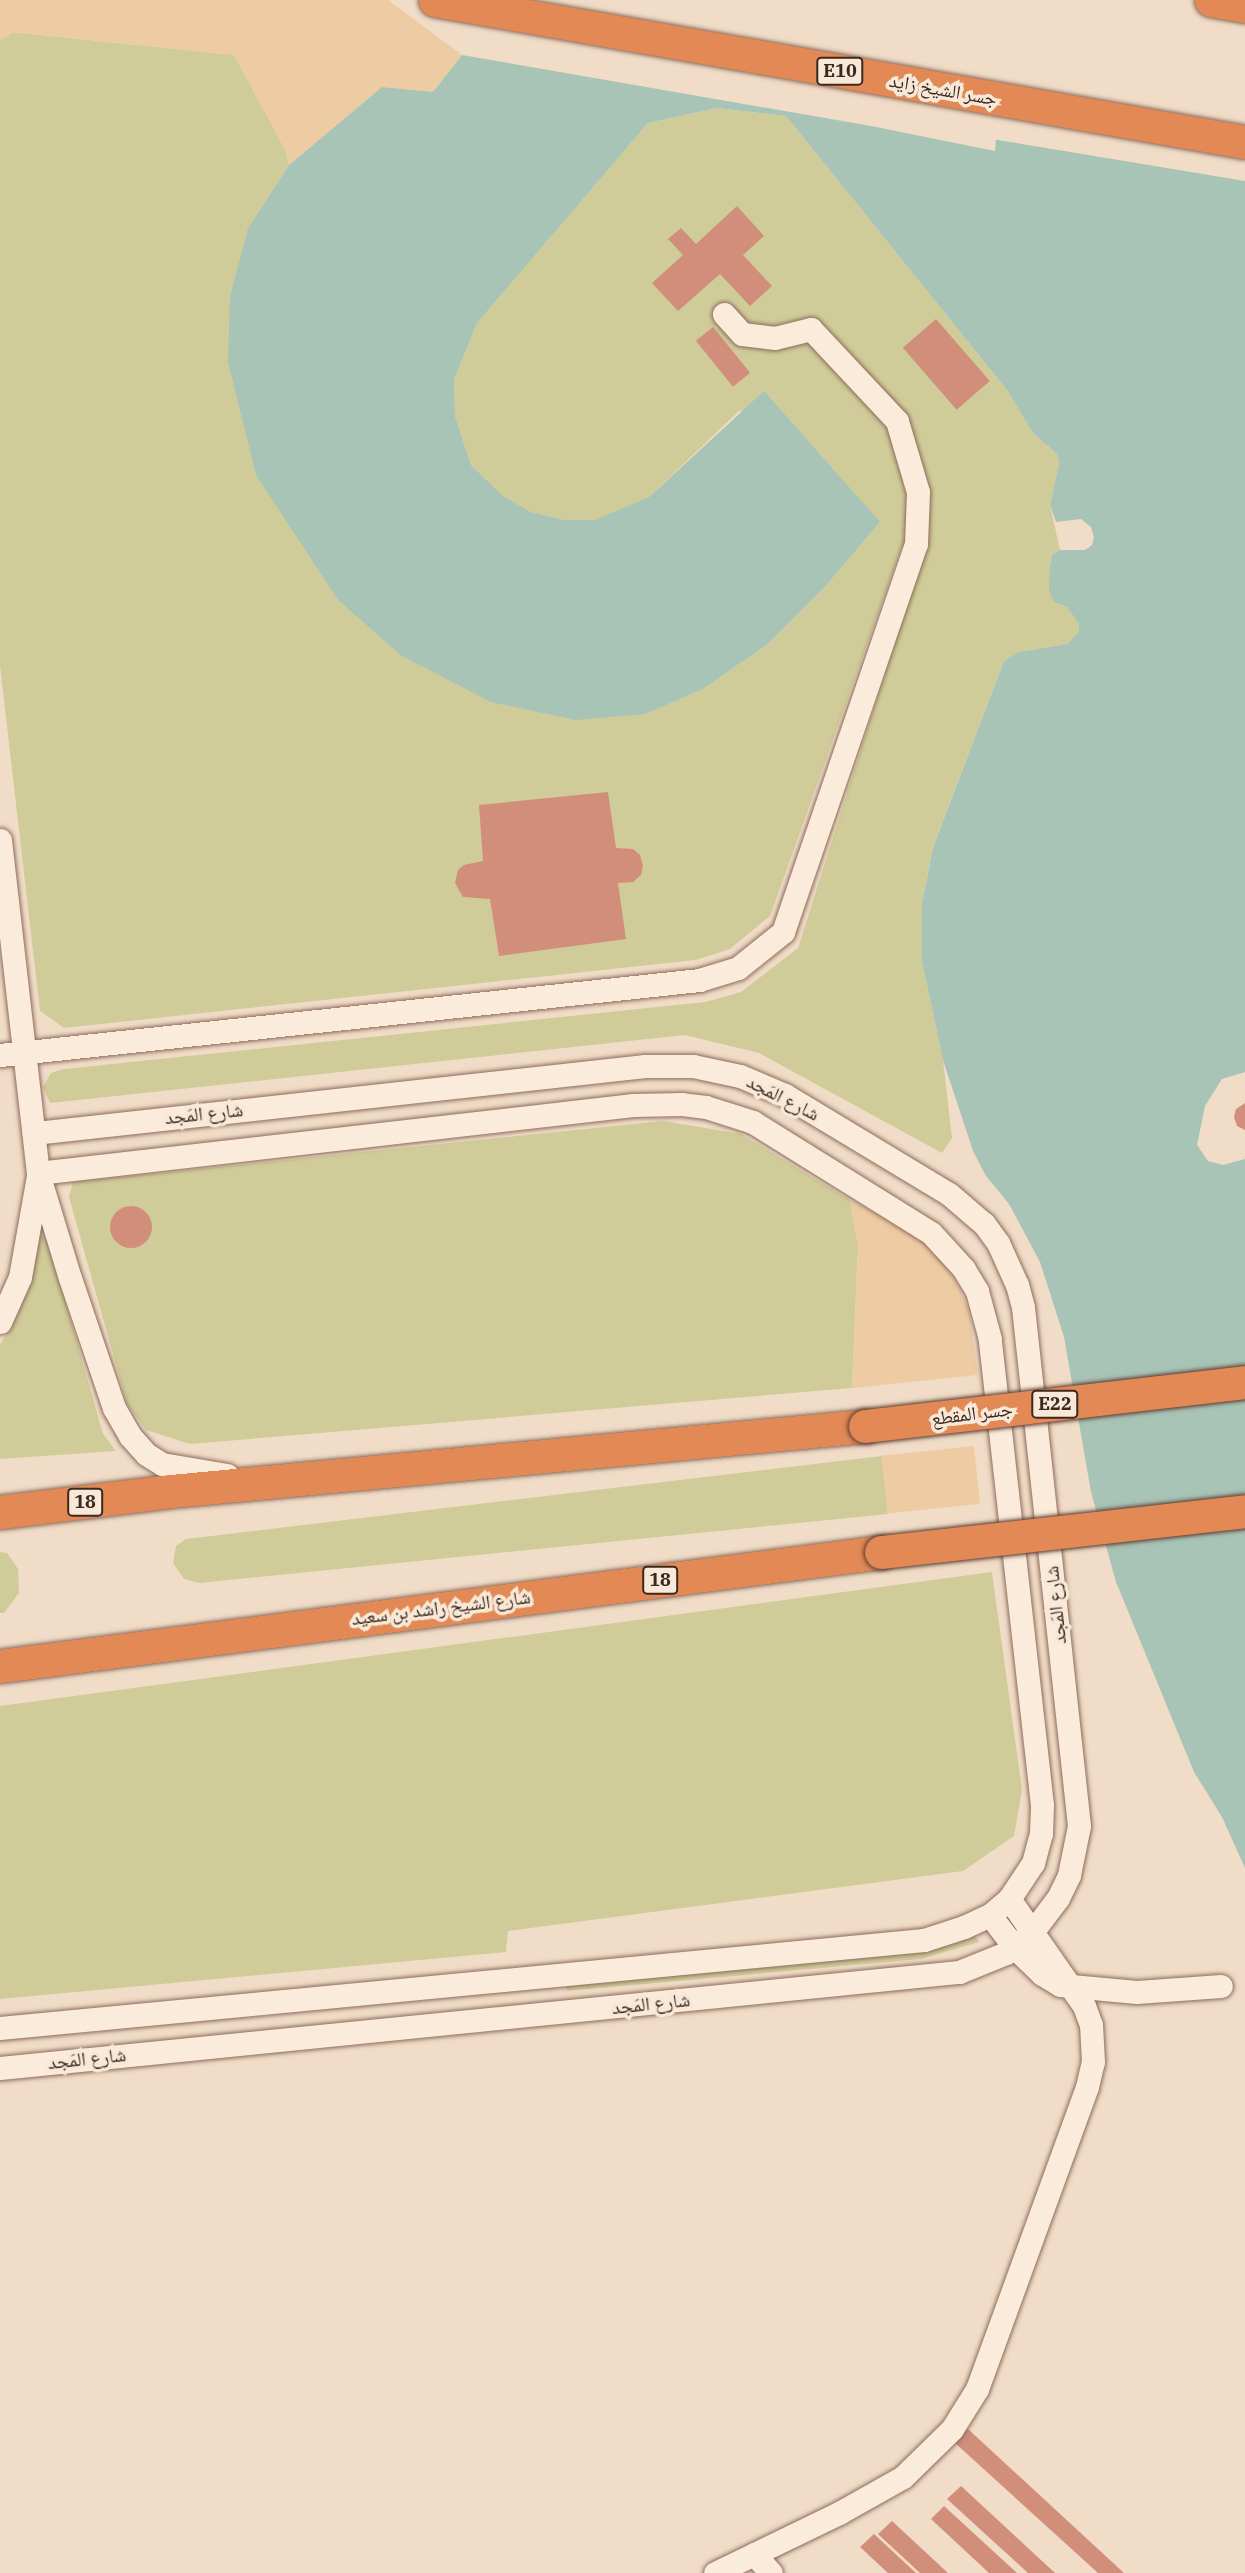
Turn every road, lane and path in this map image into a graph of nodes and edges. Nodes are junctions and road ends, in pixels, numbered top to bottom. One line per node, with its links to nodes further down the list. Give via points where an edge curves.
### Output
1 (435, 0): 4 (highway, جسر الشيخ زايد / E10)
2 (1211, 0): 3 (highway)
3 (1245, 6)
4 (1245, 142)
5 (724, 314): 7 (street, via 742,334 775,338 811,329 897,421 918,492 916,544 783,932 737,968 699,980)
6 (0, 839): 7 (street)
7 (24, 1052): 8 (street); 9 (street)
8 (0, 1055)
9 (34, 1133): 10 (street); 22 (street, شارع المَجد, via 645,1066 693,1066 740,1076 785,1095 967,1208 998,1243 1023,1307 1078,1800 1076,1851 1069,1875)
10 (38, 1173): 11 (street, via 20,1278); 14 (street, via 114,1408 130,1436 162,1464); 20 (street, شارع المَجد, via 633,1105 682,1104 753,1122 930,1233 971,1280 990,1339 1042,1805 1041,1835 1033,1863)
11 (0, 1322)
12 (1245, 1382): 13 (highway, جسر المقطع / E22, bridge)
13 (865, 1426): 14 (highway, 18)
14 (282, 1481): 15 (highway, 18)
15 (171, 1492): 16 (highway); 18 (highway, 18)
16 (0, 1498)
17 (1245, 1511): 19 (highway, شارع الشيخ راشد بن سعيد / 18, bridge, via 881,1552)
18 (0, 1512)
19 (0, 1666)
20 (1009, 1899): 21 (street, شارع المَجد); 22 (street)
21 (990, 1914): 23 (street); 26 (street, شارع المَجد, via 945,1935 901,1943)
22 (1033, 1931): 23 (street, شارع المَجد); 25 (street)
23 (1014, 1947): 25 (street, via 1042,1974); 27 (street, شارع المَجد, via 983,1964 933,1976)
24 (1220, 1986): 25 (street, via 1160,1992)
25 (1069, 1987): 28 (street, via 1091,2025 1091,2074 977,2389 938,2446 903,2477)
26 (0, 2028)
27 (0, 2068)
28 (754, 2554): 29 (street); 30 (street)
29 (715, 2573)
30 (771, 2573)

